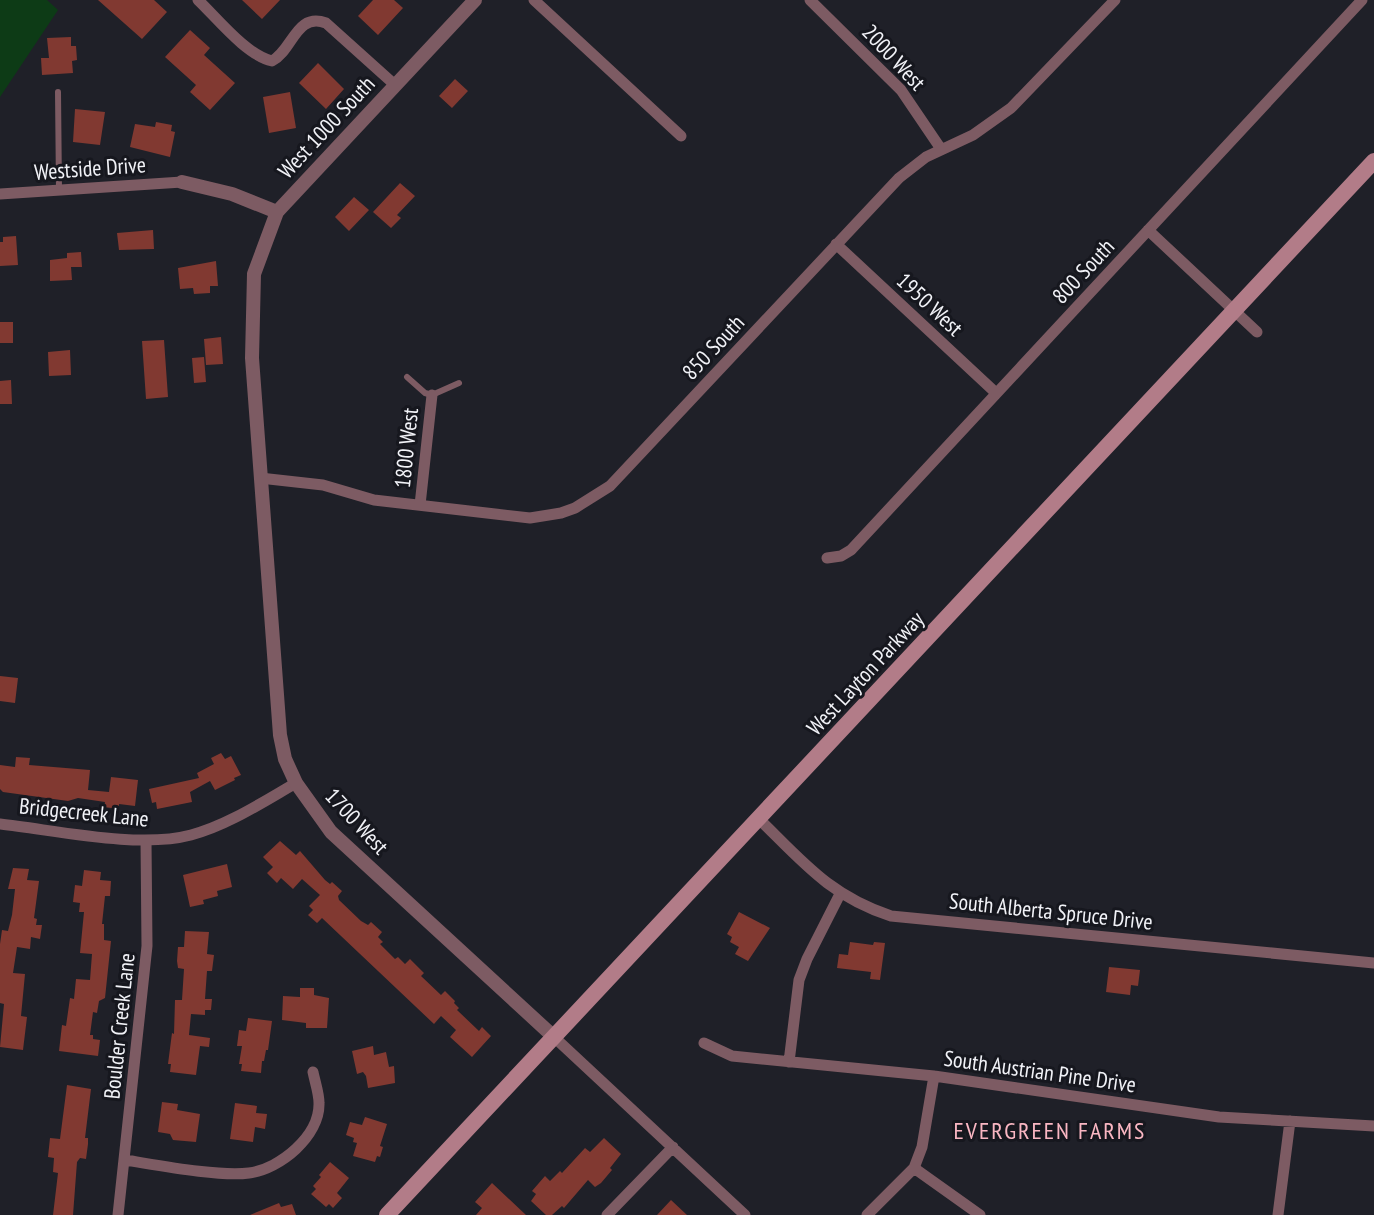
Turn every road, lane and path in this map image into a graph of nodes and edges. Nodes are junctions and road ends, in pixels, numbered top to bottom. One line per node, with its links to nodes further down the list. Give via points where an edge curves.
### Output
1 (198, 0): 7 (street, via 251,50 272,61 282,56 298,29 317,19)
2 (475, 0): 7 (street, West 1000 South)
3 (534, 0): 9 (street)
4 (810, 0): 10 (street, 2000 West, via 901,90)
5 (1115, 0): 10 (street, 850 South, via 1011,108 973,135)
6 (1362, 0): 16 (street, 800 South)
7 (395, 85): 15 (street, West 1000 South)
8 (58, 92): 13 (lane)
9 (681, 136)
10 (941, 149): 17 (street, 850 South, via 899,178)
11 (1374, 161): 18 (main road, West Layton Parkway)
12 (182, 182): 13 (street, Westside Drive); 15 (street, West 1000 South)
13 (59, 190): 14 (street, Westside Drive)
14 (0, 194)
15 (277, 212): 24 (street, 1700 West, via 254,274 251,305)
16 (1148, 230): 18 (street); 22 (street, 800 South)
17 (836, 244): 22 (street, 1950 West); 25 (street, 850 South, via 610,486 588,502 530,518)
18 (1235, 311): 19 (street); 28 (main road, West Layton Parkway)
19 (1257, 332)
20 (407, 377): 23 (lane)
21 (459, 383): 23 (lane)
22 (996, 393): 26 (street, 800 South, via 851,550)
23 (432, 395): 25 (street, 1800 West)
24 (260, 478): 25 (street, 850 South); 27 (street, 1700 West, via 278,722)
25 (420, 505)
26 (827, 558)
27 (296, 783): 30 (street, Bridgecreek Lane, via 227,821 190,835); 33 (street, 1700 West, via 331,832)
28 (759, 819): 31 (street, South Alberta Spruce Drive); 33 (main road, West Layton Parkway)
29 (0, 824): 30 (street, Bridgecreek Lane)
30 (146, 841): 41 (street, Boulder Creek Lane, via 147,946)
31 (840, 894): 32 (street, South Alberta Spruce Drive, via 891,916); 35 (street, via 799,980)
32 (1374, 963)
33 (554, 1037): 40 (street, 1700 West); 44 (main road, West Layton Parkway)
34 (704, 1043): 35 (street, South Austrian Pine Drive, via 732,1056)
35 (789, 1062): 37 (street, South Austrian Pine Drive)
36 (313, 1072): 41 (street, via 320,1105 310,1132 293,1152 270,1166 233,1173)
37 (934, 1076): 38 (street, South Austrian Pine Drive, via 1219,1117); 42 (street)
38 (1290, 1121): 39 (street, South Austrian Pine Drive); 49 (street)
39 (1374, 1126)
40 (673, 1147): 45 (street); 46 (street, 1700 West)
41 (125, 1160): 43 (street, Boulder Creek Lane)
42 (914, 1168): 47 (street); 48 (street)
43 (118, 1215)
44 (387, 1215)
45 (607, 1215)
46 (745, 1215)
47 (867, 1215)
48 (980, 1215)
49 (1278, 1215)

